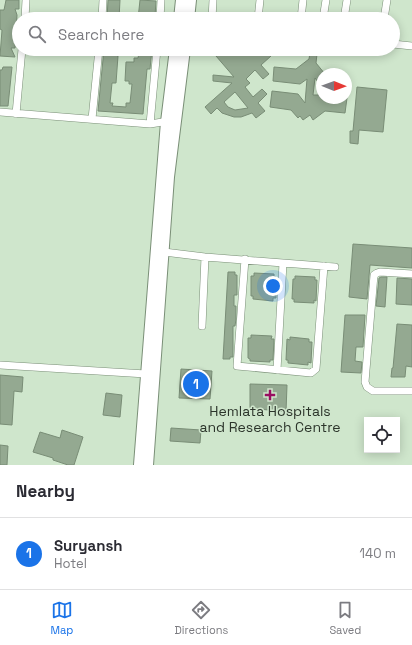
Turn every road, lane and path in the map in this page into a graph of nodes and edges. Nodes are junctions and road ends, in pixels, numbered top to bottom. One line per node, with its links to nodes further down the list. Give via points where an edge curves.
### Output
1 (26, 0): 12 (street)
2 (103, 0): 13 (street)
3 (161, 0): 14 (street)
4 (181, 0): 15 (street)
5 (191, 0): 16 (street)
6 (213, 0): 17 (street)
7 (260, 0): 18 (street)
8 (304, 0): 19 (street)
9 (326, 0): 20 (street)
10 (347, 0): 21 (street)
11 (387, 0): 22 (street)
12 (25, 12)
13 (102, 12)
14 (160, 12)
15 (180, 12)
16 (190, 12)
17 (212, 12)
18 (259, 12)
19 (302, 12)
20 (324, 12)
21 (345, 12)
22 (385, 12)
23 (400, 45): 24 (street)
24 (412, 46)
25 (21, 56): 31 (street)
26 (97, 56): 32 (street)
27 (156, 56): 34 (street)
28 (175, 56): 33 (street)
29 (184, 56): 33 (street)
30 (0, 112): 31 (street)
31 (16, 114): 32 (street)
32 (92, 119): 34 (street)
33 (171, 121): 34 (street); 35 (street); 45 (street)
34 (150, 124)
35 (164, 252): 36 (street); 48 (street)
36 (205, 257): 37 (street); 42 (street)
37 (245, 259): 38 (street); 44 (street, via 237,366)
38 (283, 263): 39 (street); 44 (street)
39 (324, 266): 40 (street); 44 (street, via 316,368 311,373)
40 (335, 267)
41 (412, 274): 46 (street, via 380,272 374,275 365,382 373,391)
42 (202, 326)
43 (0, 365): 45 (street)
44 (277, 370)
45 (146, 374): 47 (street)
46 (412, 391)
47 (139, 465)
48 (148, 465)

